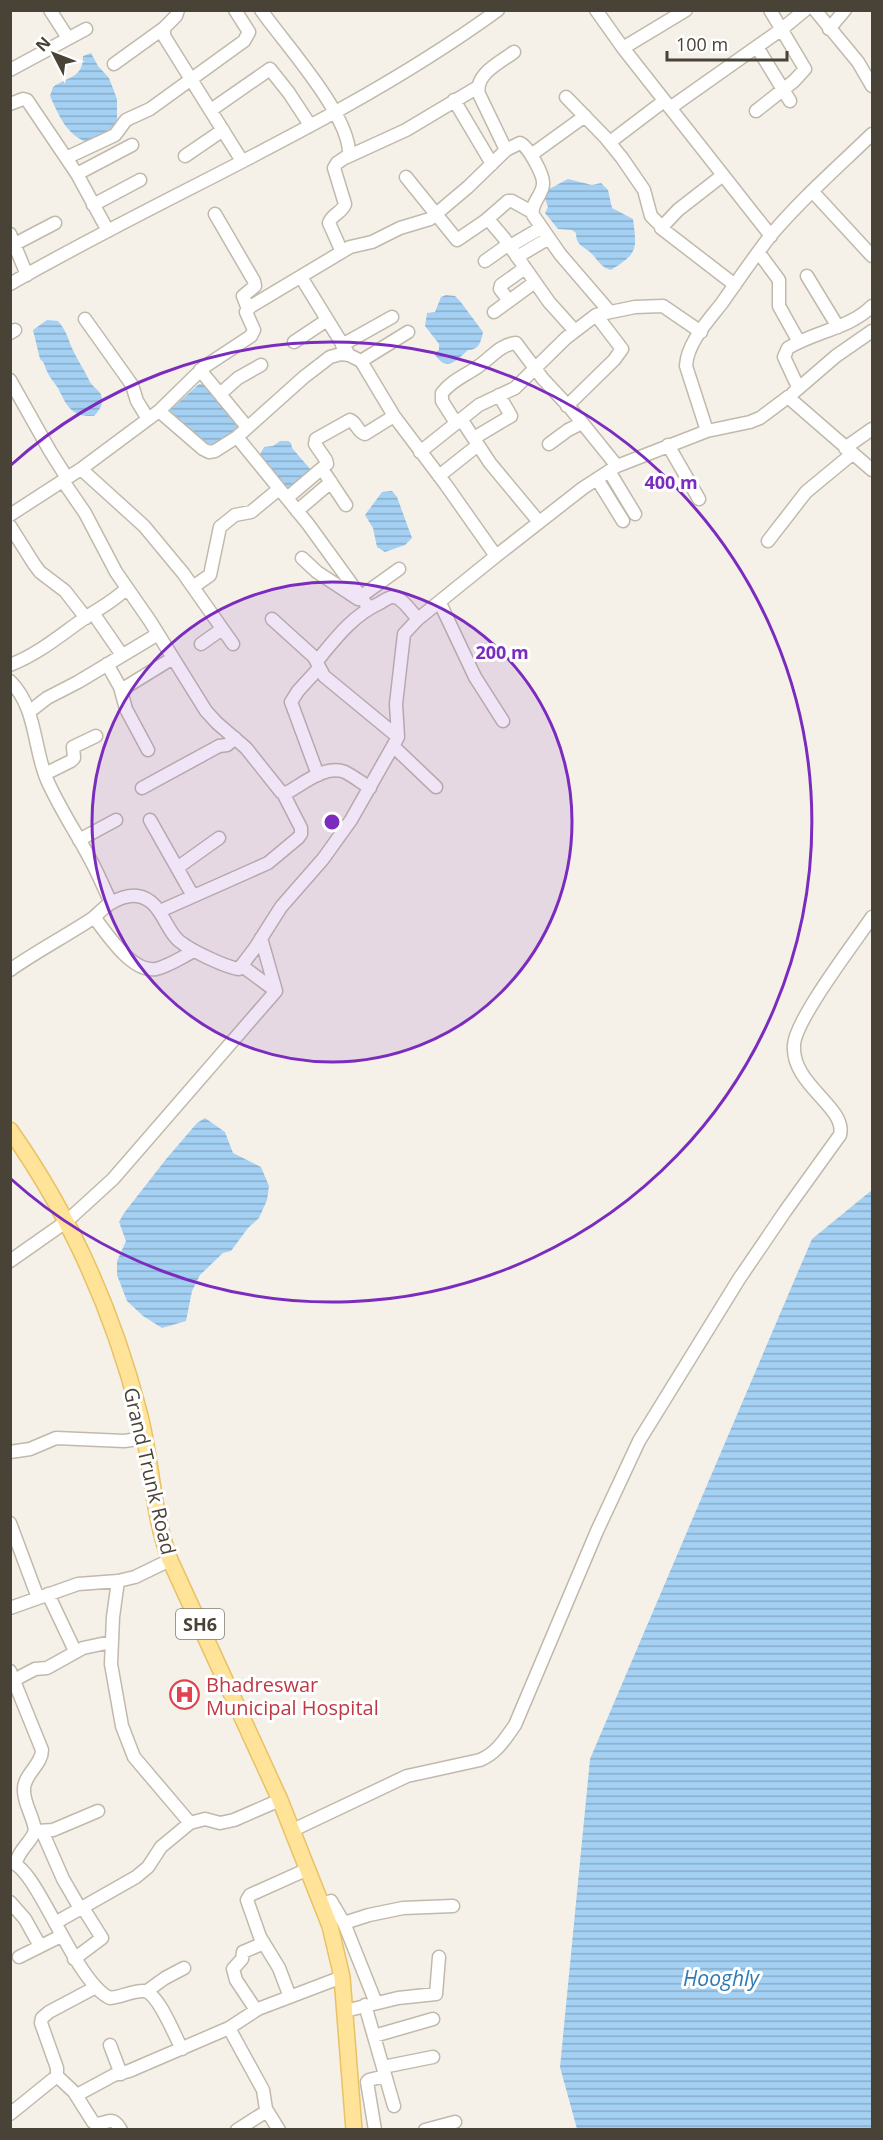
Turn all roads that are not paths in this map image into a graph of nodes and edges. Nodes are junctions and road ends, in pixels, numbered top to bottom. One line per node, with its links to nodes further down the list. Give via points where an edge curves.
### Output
1 (50, 10): 16 (street)
2 (235, 10): 22 (street, via 249,36)
3 (261, 10): 33 (street)
4 (498, 10): 33 (street)
5 (596, 10): 18 (street)
6 (686, 10): 18 (street)
7 (770, 10): 15 (street)
8 (805, 10): 15 (street)
9 (815, 10): 13 (street)
10 (845, 10): 13 (street)
11 (179, 11): 12 (street)
12 (164, 28): 20 (street); 22 (street, via 166,41)
13 (829, 28): 23 (street)
14 (86, 29): 16 (street)
15 (782, 29): 17 (street); 25 (street, via 805,69)
16 (68, 38): 21 (street)
17 (758, 47): 25 (street); 30 (street)
18 (623, 48): 30 (street)
19 (514, 52): 24 (street, via 485,73)
20 (114, 63)
21 (10, 70)
22 (192, 79): 31 (street); 44 (street, via 150,109 126,120 115,135)
23 (873, 86)
24 (478, 87): 27 (street); 40 (street)
25 (783, 89): 28 (street); 32 (street)
26 (566, 97): 34 (street)
27 (454, 100): 43 (street, via 406,130); 46 (street)
28 (790, 101)
29 (10, 104): 44 (street, via 27,100)
30 (668, 104): 38 (street); 48 (street)
31 (211, 110): 35 (street, via 270,69); 36 (street)
32 (756, 111)
33 (336, 112): 35 (street); 43 (street, via 348,147)
34 (585, 116): 38 (street); 41 (street)
35 (310, 125): 45 (street)
36 (223, 130): 42 (street); 45 (street)
37 (873, 134): 51 (street)
38 (609, 142): 58 (street, via 642,186 650,213)
39 (132, 145): 47 (street)
40 (506, 150): 41 (street, via 523,144); 46 (street)
41 (531, 155): 53 (street, via 543,184)
42 (185, 156)
43 (347, 157): 64 (street, via 334,168 345,204 329,223)
44 (66, 158): 47 (street)
45 (242, 161): 59 (street)
46 (492, 164): 55 (street)
47 (77, 174): 52 (street)
48 (723, 175): 58 (street); 61 (street)
49 (406, 177): 55 (street)
50 (140, 180): 52 (street)
51 (812, 191): 61 (street); 66 (street)
52 (93, 205): 59 (street)
53 (532, 212): 56 (street, via 510,200); 60 (street)
54 (215, 214): 78 (street, via 254,281 255,286 243,296)
55 (436, 215): 56 (street, via 457,240); 64 (street)
56 (488, 219): 63 (street)
57 (55, 223): 62 (street)
58 (662, 227): 75 (street)
59 (108, 231): 70 (street)
60 (545, 233): 63 (street); 67 (street); 79 (street)
61 (771, 236): 65 (street)
62 (13, 239): 70 (street)
63 (509, 245): 67 (street); 68 (street)
64 (342, 252): 72 (street)
65 (759, 253): 75 (street); 91 (street, via 779,280 779,306)
66 (873, 256)
67 (518, 257): 69 (street)
68 (485, 261)
69 (525, 268): 73 (street); 76 (street, via 501,285)
70 (27, 274): 74 (street)
71 (807, 276): 85 (street)
72 (301, 277): 78 (street); 84 (street)
73 (534, 282): 76 (street); 86 (street)
74 (10, 284)
75 (735, 285): 89 (street)
76 (509, 301): 80 (street)
77 (873, 306): 85 (street)
78 (248, 309): 95 (street, via 254,330 251,336)
79 (609, 311): 81 (street); 89 (street, via 663,306)
80 (494, 312)
81 (596, 315): 86 (street); 102 (street, via 622,349)
82 (392, 317): 92 (street)
83 (85, 319): 105 (street, via 132,385)
84 (327, 320): 90 (street); 92 (street)
85 (838, 327): 91 (street)
86 (575, 331): 96 (street)
87 (873, 331): 98 (street)
88 (408, 332): 93 (street)
89 (700, 332): 110 (street, via 686,357 686,366)
90 (294, 342)
91 (799, 342): 98 (street, via 784,354)
92 (345, 350): 93 (street); 108 (street, via 330,357)
93 (361, 361): 104 (street)
94 (261, 365): 99 (street)
95 (200, 370): 99 (street); 103 (street)
96 (535, 370): 100 (street, via 515,388); 102 (street); 106 (street, via 516,343 500,349 442,393 442,400)
97 (10, 380): 122 (street)
98 (798, 387): 101 (street)
99 (220, 394): 108 (street)
100 (499, 395): 106 (street); 112 (street, via 511,416)
101 (789, 397): 110 (street, via 760,418); 115 (street)
102 (567, 405): 107 (street)
103 (159, 411): 105 (street); 111 (street, via 209,452)
104 (394, 416): 116 (street); 119 (street, via 365,434 350,420 316,439 315,444 327,462)
105 (148, 419): 118 (street)
106 (458, 421): 112 (street); 116 (street)
107 (582, 423): 113 (street); 117 (street)
108 (247, 427): 111 (street)
109 (873, 429): 115 (street)
110 (707, 431): 114 (street)
111 (237, 437): 125 (street)
112 (476, 441): 121 (street); 132 (street)
113 (549, 444)
114 (668, 445): 117 (street); 126 (street)
115 (848, 451): 120 (street); 134 (street, via 806,492)
116 (420, 452): 121 (street)
117 (613, 468): 123 (street); 129 (street)
118 (81, 469): 122 (street); 138 (street, via 144,526)
119 (323, 469): 124 (street); 125 (street)
120 (873, 470)
121 (439, 476): 135 (street)
122 (65, 479): 130 (street); 139 (street)
123 (597, 479): 131 (street); 132 (street)
124 (331, 482): 127 (street); 128 (street)
125 (283, 494): 128 (street); 138 (street, via 251,512 235,515 220,527 210,575)
126 (699, 499)
127 (346, 505)
128 (297, 511): 140 (street)
129 (635, 514)
130 (10, 515)
131 (623, 521)
132 (539, 522): 135 (street)
133 (10, 526): 142 (street, via 40,572 60,585)
134 (768, 541)
135 (496, 556): 141 (street)
136 (302, 558): 140 (street)
137 (399, 568): 140 (street)
138 (193, 587): 145 (street)
139 (127, 588): 142 (street); 146 (street)
140 (365, 602): 144 (street, via 397,598); 153 (street)
141 (440, 603): 144 (street); 157 (street, via 475,677)
142 (89, 615): 149 (street); 152 (street, via 43,650)
143 (272, 618): 153 (street)
144 (418, 619): 160 (street, via 403,640)
145 (222, 628): 147 (street); 148 (street)
146 (158, 634): 149 (street); 150 (street)
147 (201, 644)
148 (233, 644)
149 (122, 655): 151 (street)
150 (173, 658): 155 (street); 159 (street, via 206,711)
151 (107, 664): 155 (street); 156 (street)
152 (10, 665)
153 (318, 665): 160 (street, via 324,676); 163 (street, via 291,702)
154 (10, 681): 156 (street)
155 (121, 690): 161 (street, via 126,710)
156 (29, 712): 162 (street)
157 (503, 721)
158 (96, 736): 162 (street, via 73,747 72,759)
159 (235, 738): 165 (street); 167 (street)
160 (396, 741): 164 (street); 166 (street)
161 (148, 750)
162 (45, 774): 171 (street)
163 (318, 775): 166 (street, via 345,772); 167 (street)
164 (436, 787)
165 (142, 788)
166 (370, 788): 178 (street, via 323,859 281,907)
167 (283, 793): 173 (street, via 301,828 298,838 267,863)
168 (116, 820): 171 (street)
169 (150, 820): 172 (street)
170 (219, 838): 172 (street)
171 (79, 840): 174 (street)
172 (177, 868): 173 (street)
173 (193, 896): 175 (street)
174 (111, 903): 175 (street, via 126,897 143,897); 177 (street)
175 (160, 911): 179 (street, via 174,936)
176 (873, 916): 199 (street, via 796,1032 794,1044 799,1071 837,1116 842,1128 840,1135 739,1279 639,1441 515,1725 489,1756 407,1776)
177 (94, 917): 179 (street, via 132,961 146,968 158,968); 181 (street)
178 (261, 938): 180 (street); 182 (street)
179 (194, 951): 180 (street, via 236,969)
180 (242, 966): 182 (street)
181 (10, 970)
182 (276, 991): 184 (street, via 113,1179)
183 (10, 1130): 184 (main road, Grand Trunk Road / SH6)
184 (67, 1221): 185 (street); 186 (main road, Grand Trunk Road / SH6, via 124,1361)
185 (10, 1261)
186 (145, 1438): 187 (street, via 56,1438); 189 (main road, Grand Trunk Road / SH6, via 161,1533)
187 (10, 1452)
188 (10, 1523): 191 (street)
189 (170, 1560): 190 (street); 196 (main road, Grand Trunk Road / SH6)
190 (118, 1581): 191 (street, via 78,1584); 193 (street)
191 (43, 1596): 192 (street); 194 (street)
192 (10, 1608)
193 (111, 1642): 194 (street); 198 (street, via 111,1664 129,1746 141,1767)
194 (75, 1651): 195 (street, via 47,1668)
195 (12, 1676): 200 (street, via 42,1750 24,1789)
196 (280, 1800): 198 (street, via 234,1821 205,1819); 199 (main road, Grand Trunk Road / SH6)
197 (98, 1811): 200 (street, via 53,1830)
198 (190, 1823): 206 (street, via 161,1847 142,1872)
199 (293, 1830): 202 (main road, Grand Trunk Road / SH6)
200 (39, 1831): 201 (street); 206 (street)
201 (13, 1863): 207 (street, via 32,1881)
202 (308, 1869): 204 (main road, Grand Trunk Road / SH6); 210 (street, via 248,1897)
203 (10, 1902): 211 (street)
204 (322, 1905): 208 (street, via 331,1901); 216 (main road, Grand Trunk Road / SH6)
205 (453, 1906): 208 (street, via 403,1908)
206 (82, 1909): 207 (street); 214 (street, via 102,1938)
207 (55, 1923): 209 (street)
208 (344, 1923): 220 (street)
209 (61, 1936): 211 (street); 214 (street)
210 (264, 1943): 219 (street); 221 (street, via 243,1952 232,1969)
211 (40, 1946): 212 (street)
212 (19, 1957)
213 (439, 1957): 220 (street, via 436,1994)
214 (74, 1959): 217 (street)
215 (184, 1968): 218 (street)
216 (342, 1977): 219 (street); 222 (main road, Grand Trunk Road / SH6)
217 (96, 1987): 218 (street, via 110,1998); 231 (street, via 42,2018)
218 (147, 1991): 227 (street, via 165,2013)
219 (290, 1997): 221 (street)
220 (370, 2004): 222 (street); 225 (street)
221 (256, 2010): 224 (street)
222 (345, 2011): 240 (main road, Grand Trunk Road / SH6)
223 (433, 2019): 225 (street)
224 (229, 2028): 227 (street); 234 (street, via 262,2090)
225 (374, 2036): 229 (street)
226 (110, 2045): 230 (street)
227 (182, 2049): 230 (street)
228 (433, 2057): 229 (street)
229 (384, 2072): 233 (street); 241 (street, via 368,2082)
230 (121, 2074): 232 (street)
231 (57, 2076): 232 (street); 235 (street)
232 (76, 2095): 237 (street, via 93,2122 116,2121)
233 (394, 2106)
234 (267, 2111): 238 (street); 239 (street)
235 (10, 2114)
236 (455, 2122): 242 (street)
237 (121, 2130)
238 (237, 2130)
239 (279, 2130)
240 (354, 2130)
241 (375, 2130)
242 (425, 2130)

